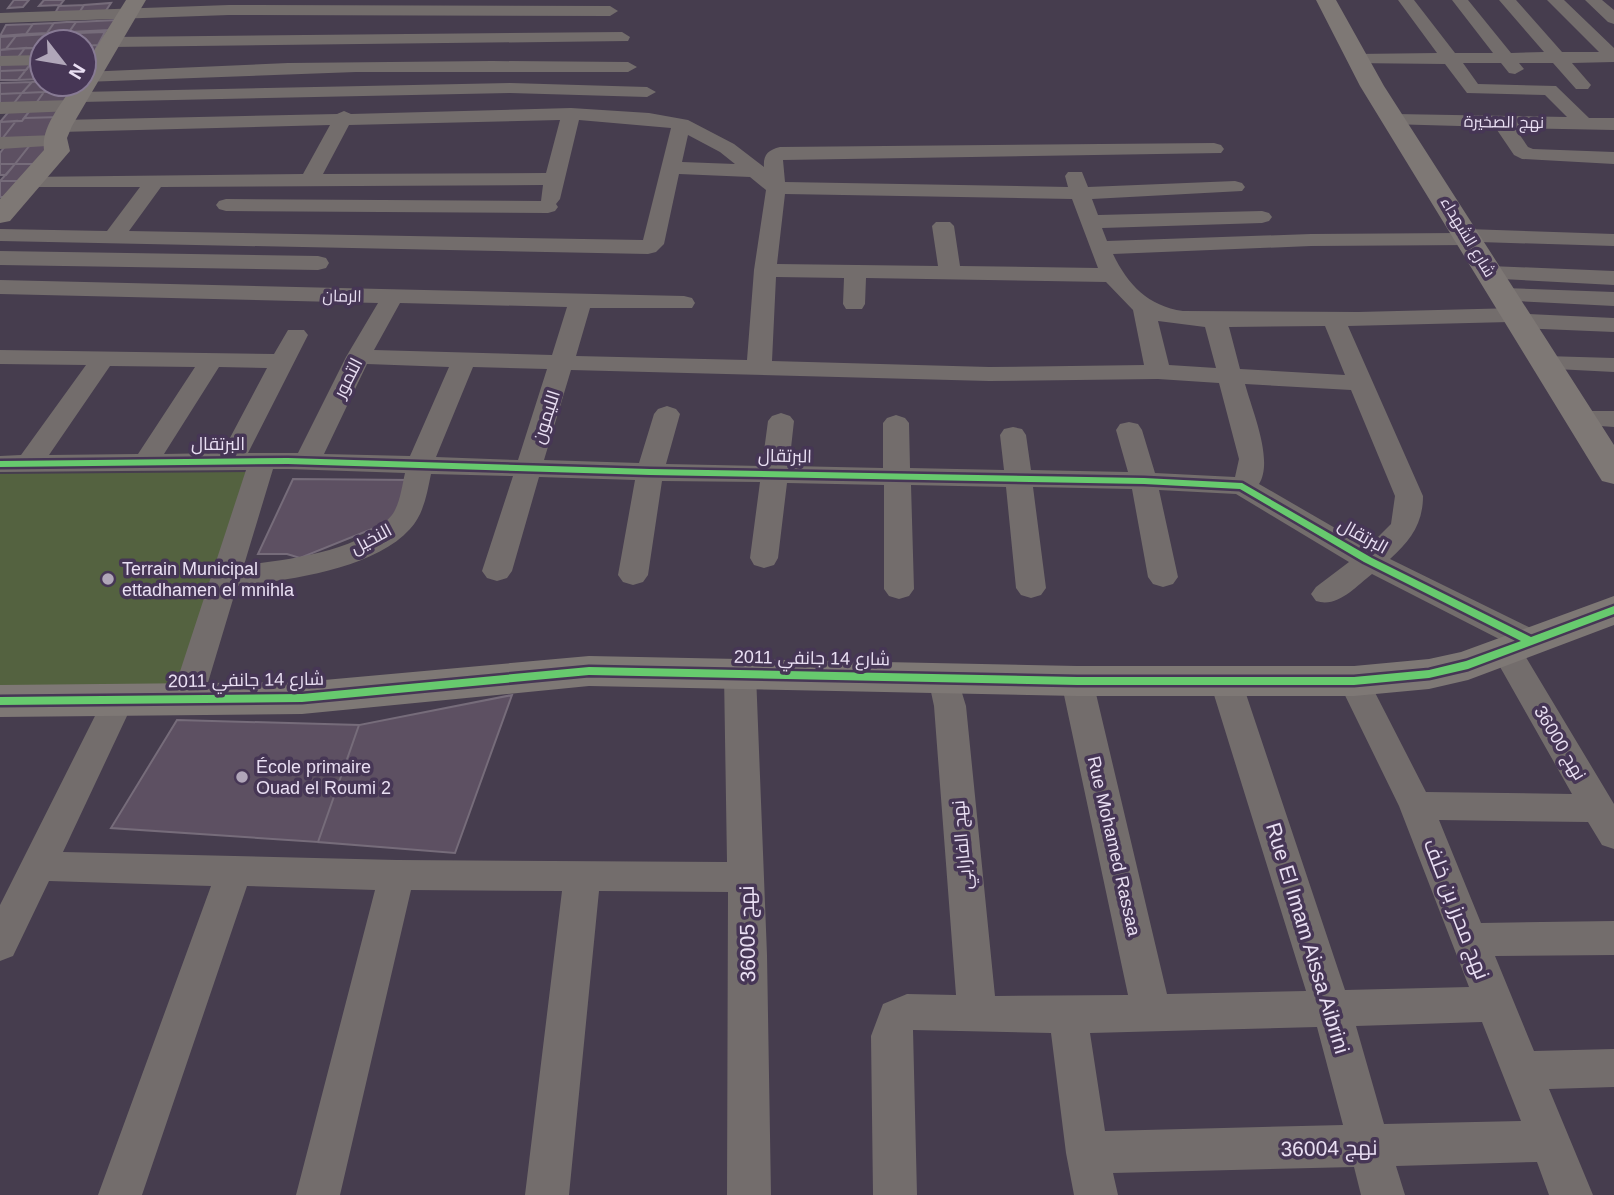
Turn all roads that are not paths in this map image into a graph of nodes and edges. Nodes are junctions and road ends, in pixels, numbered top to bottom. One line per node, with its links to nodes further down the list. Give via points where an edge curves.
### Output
1 (1326, 0): 20 (street, شارع الشهداء)
2 (1406, 0): 21 (street)
3 (1460, 0): 19 (street)
4 (1507, 0): 16 (street)
5 (1555, 0): 18 (street)
6 (1593, 0): 11 (street)
7 (319, 5): 8 (street); 14 (street); 15 (street)
8 (554, 6): 9 (street); 13 (street)
9 (612, 6): 12 (street)
10 (0, 18): 15 (street)
11 (1614, 19)
12 (614, 37): 13 (street); 25 (street)
13 (543, 38): 14 (street); 24 (street)
14 (294, 39): 15 (street); 28 (street)
15 (101, 55): 28 (street, via 183,71); 33 (street); 35 (street); 44 (street)
16 (1558, 57): 17 (street); 19 (street); 30 (street)
17 (1589, 57): 18 (street); 29 (street)
18 (1614, 57)
19 (1507, 58): 21 (street); 32 (street)
20 (1356, 59): 21 (street); 38 (street, شارع الشهداء)
21 (1449, 59): 31 (street)
22 (28, 60): 23 (street)
23 (0, 61)
24 (530, 66): 25 (street); 27 (street)
25 (597, 67): 26 (street)
26 (628, 67)
27 (352, 69): 28 (street); 33 (street)
28 (274, 70)
29 (1606, 74)
30 (1582, 85)
31 (1473, 89): 32 (street); 39 (street, via 1458,90)
32 (1529, 89): 42 (street, via 1554,92)
33 (343, 90): 34 (street); 37 (street)
34 (647, 92)
35 (0, 108)
36 (571, 114): 37 (street); 41 (street); 51 (street)
37 (339, 118): 44 (street); 55 (street)
38 (1395, 120): 39 (street, نهج الصخيرة); 67 (street, شارع الشهداء)
39 (1480, 121): 40 (street, نهج الصخيرة)
40 (1501, 122): 42 (street, نهج الصخيرة); 48 (street, via 1521,151 1534,156)
41 (681, 124): 49 (street); 50 (street, via 717,141)
42 (1584, 124): 43 (street, نهج الصخيرة)
43 (1614, 124)
44 (57, 134): 45 (street); 53 (street, via 57,150)
45 (0, 142)
46 (1066, 149): 47 (street); 57 (street, via 780,153 773,159); 58 (street)
47 (1214, 149)
48 (1605, 158): 52 (street)
49 (670, 169): 50 (street); 70 (street, via 649,247)
50 (757, 171): 57 (street)
51 (555, 179): 55 (street); 60 (street)
52 (1614, 179)
53 (30, 181): 54 (street); 61 (street)
54 (154, 181): 55 (street); 66 (street)
55 (309, 182)
56 (1235, 187): 58 (street)
57 (776, 188): 58 (street); 75 (street)
58 (1080, 193): 63 (street)
59 (226, 205): 60 (street)
60 (548, 207): 70 (street)
61 (0, 215)
62 (1262, 217): 63 (street)
63 (1090, 222): 71 (street)
64 (943, 226): 77 (street)
65 (0, 235): 66 (street)
66 (114, 236): 68 (street)
67 (1468, 237): 69 (street); 71 (street); 83 (street, شارع الشهداء)
68 (289, 240): 70 (street); 73 (street)
69 (1614, 240)
70 (530, 244)
71 (1101, 248): 78 (street)
72 (0, 258): 73 (street)
73 (275, 262): 74 (street)
74 (318, 263)
75 (765, 270): 76 (street); 101 (street)
76 (855, 271): 77 (street); 86 (street)
77 (950, 273): 78 (street)
78 (1114, 275): 87 (street)
79 (1614, 278): 83 (street)
80 (0, 287): 81 (street, الرمان)
81 (392, 298): 84 (street, الرمان); 93 (street, التمور)
82 (1614, 299): 83 (street)
83 (1508, 301): 89 (street); 90 (street); 99 (street, شارع الشهداء)
84 (580, 302): 85 (street, الرمان); 98 (street, الليمون)
85 (684, 303)
86 (854, 304)
87 (1144, 308): 88 (street); 102 (street)
88 (1215, 319): 89 (street); 103 (street)
89 (1334, 320): 104 (street)
90 (1614, 325)
91 (296, 335): 96 (street)
92 (0, 357): 94 (street)
93 (358, 357): 97 (street); 114 (street, التمور)
94 (103, 359): 95 (street); 117 (street)
95 (212, 359): 96 (street); 115 (street)
96 (282, 360): 112 (street)
97 (464, 360): 98 (street); 118 (street, النخيل)
98 (564, 362): 101 (street); 119 (street, الليمون)
99 (1545, 363): 100 (street); 106 (street, شارع الشهداء)
100 (1614, 365)
101 (759, 367): 102 (street, via 989,374)
102 (1158, 372): 103 (street)
103 (1228, 376): 104 (street); 126 (street, via 1252,459)
104 (1361, 383): 128 (street, via 1409,496 1404,525)
105 (667, 414): 120 (street)
106 (1581, 419): 107 (street); 121 (street, شارع الشهداء)
107 (1614, 419)
108 (781, 421): 122 (street)
109 (896, 423): 123 (street)
110 (1129, 430): 125 (street)
111 (1013, 435): 124 (street)
112 (231, 461): 113 (street, البرتقال); 115 (street, البرتقال)
113 (262, 461): 114 (street, البرتقال); 131 (street)
114 (307, 461): 118 (street, البرتقال)
115 (146, 462): 117 (street, البرتقال)
116 (0, 464): 117 (street, البرتقال)
117 (29, 464)
118 (420, 465): 119 (street, البرتقال); 131 (street, النخيل, via 409,511 400,524 377,540 318,564)
119 (530, 467): 120 (street, البرتقال); 129 (street, الليمون)
120 (650, 472): 122 (street, البرتقال); 130 (street)
121 (1614, 473)
122 (776, 474): 123 (street, البرتقال); 127 (street)
123 (898, 475): 124 (street, البرتقال); 134 (street)
124 (1020, 478): 125 (street, البرتقال); 133 (street)
125 (1144, 481): 126 (street, البرتقال); 132 (street)
126 (1242, 486): 128 (street, البرتقال)
127 (764, 558)
128 (1368, 560): 135 (street); 137 (street, البرتقال)
129 (497, 571)
130 (633, 575)
131 (239, 576): 143 (street)
132 (1163, 577)
133 (1031, 588)
134 (899, 589)
135 (1326, 594)
136 (1614, 610): 137 (street, شارع 14 جانفي 2011)
137 (1518, 646): 141 (street, شارع 14 جانفي 2011, via 1429,674); 147 (street, نهج 36000)
138 (740, 674): 139 (street, شارع 14 جانفي 2011); 143 (street, شارع 14 جانفي 2011, via 589,671 350,695); 152 (street, نهج 36005)
139 (944, 678): 140 (street, شارع 14 جانفي 2011); 159 (street, نهج الفارابي)
140 (1077, 681): 142 (street, شارع 14 جانفي 2011); 158 (street, Rue Mohamed Rassaa)
141 (1354, 681): 142 (street, شارع 14 جانفي 2011); 146 (street, نهج محرز بن خلف)
142 (1226, 682): 157 (street, Rue El Imam Aissa Aibrini)
143 (187, 699): 145 (street, شارع 14 جانفي 2011)
144 (0, 701): 145 (street, شارع 14 جانفي 2011)
145 (118, 701): 148 (street)
146 (1416, 806): 147 (street); 154 (street, نهج محرز بن خلف)
147 (1606, 822)
148 (38, 866): 149 (street); 155 (street)
149 (234, 872): 150 (street); 166 (street)
150 (397, 875): 151 (street); 167 (street)
151 (582, 877): 152 (street); 168 (street)
152 (746, 877): 169 (street, نهج 36005)
153 (1614, 938): 154 (street)
154 (1469, 940): 156 (street, نهج محرز بن خلف)
155 (0, 944)
156 (1494, 1004): 157 (street); 162 (street, نهج محرز بن خلف)
157 (1331, 1007): 158 (street); 164 (street, Rue El Imam Aissa Aibrini)
158 (1151, 1011): 160 (street)
159 (977, 1013): 160 (street); 170 (street, via 907,1012 892,1026)
160 (1068, 1015): 165 (street)
161 (1614, 1068): 162 (street)
162 (1524, 1072): 163 (street, نهج محرز بن خلف)
163 (1549, 1141): 164 (street, نهج 36004); 173 (street, نهج محرز بن خلف)
164 (1370, 1147): 165 (street, نهج 36004); 172 (street, Rue El Imam Aissa Aibrini)
165 (1098, 1152): 171 (street)
166 (120, 1195)
167 (318, 1195)
168 (547, 1195)
169 (750, 1195)
170 (895, 1195)
171 (1096, 1195)
172 (1383, 1195)
173 (1571, 1195)

